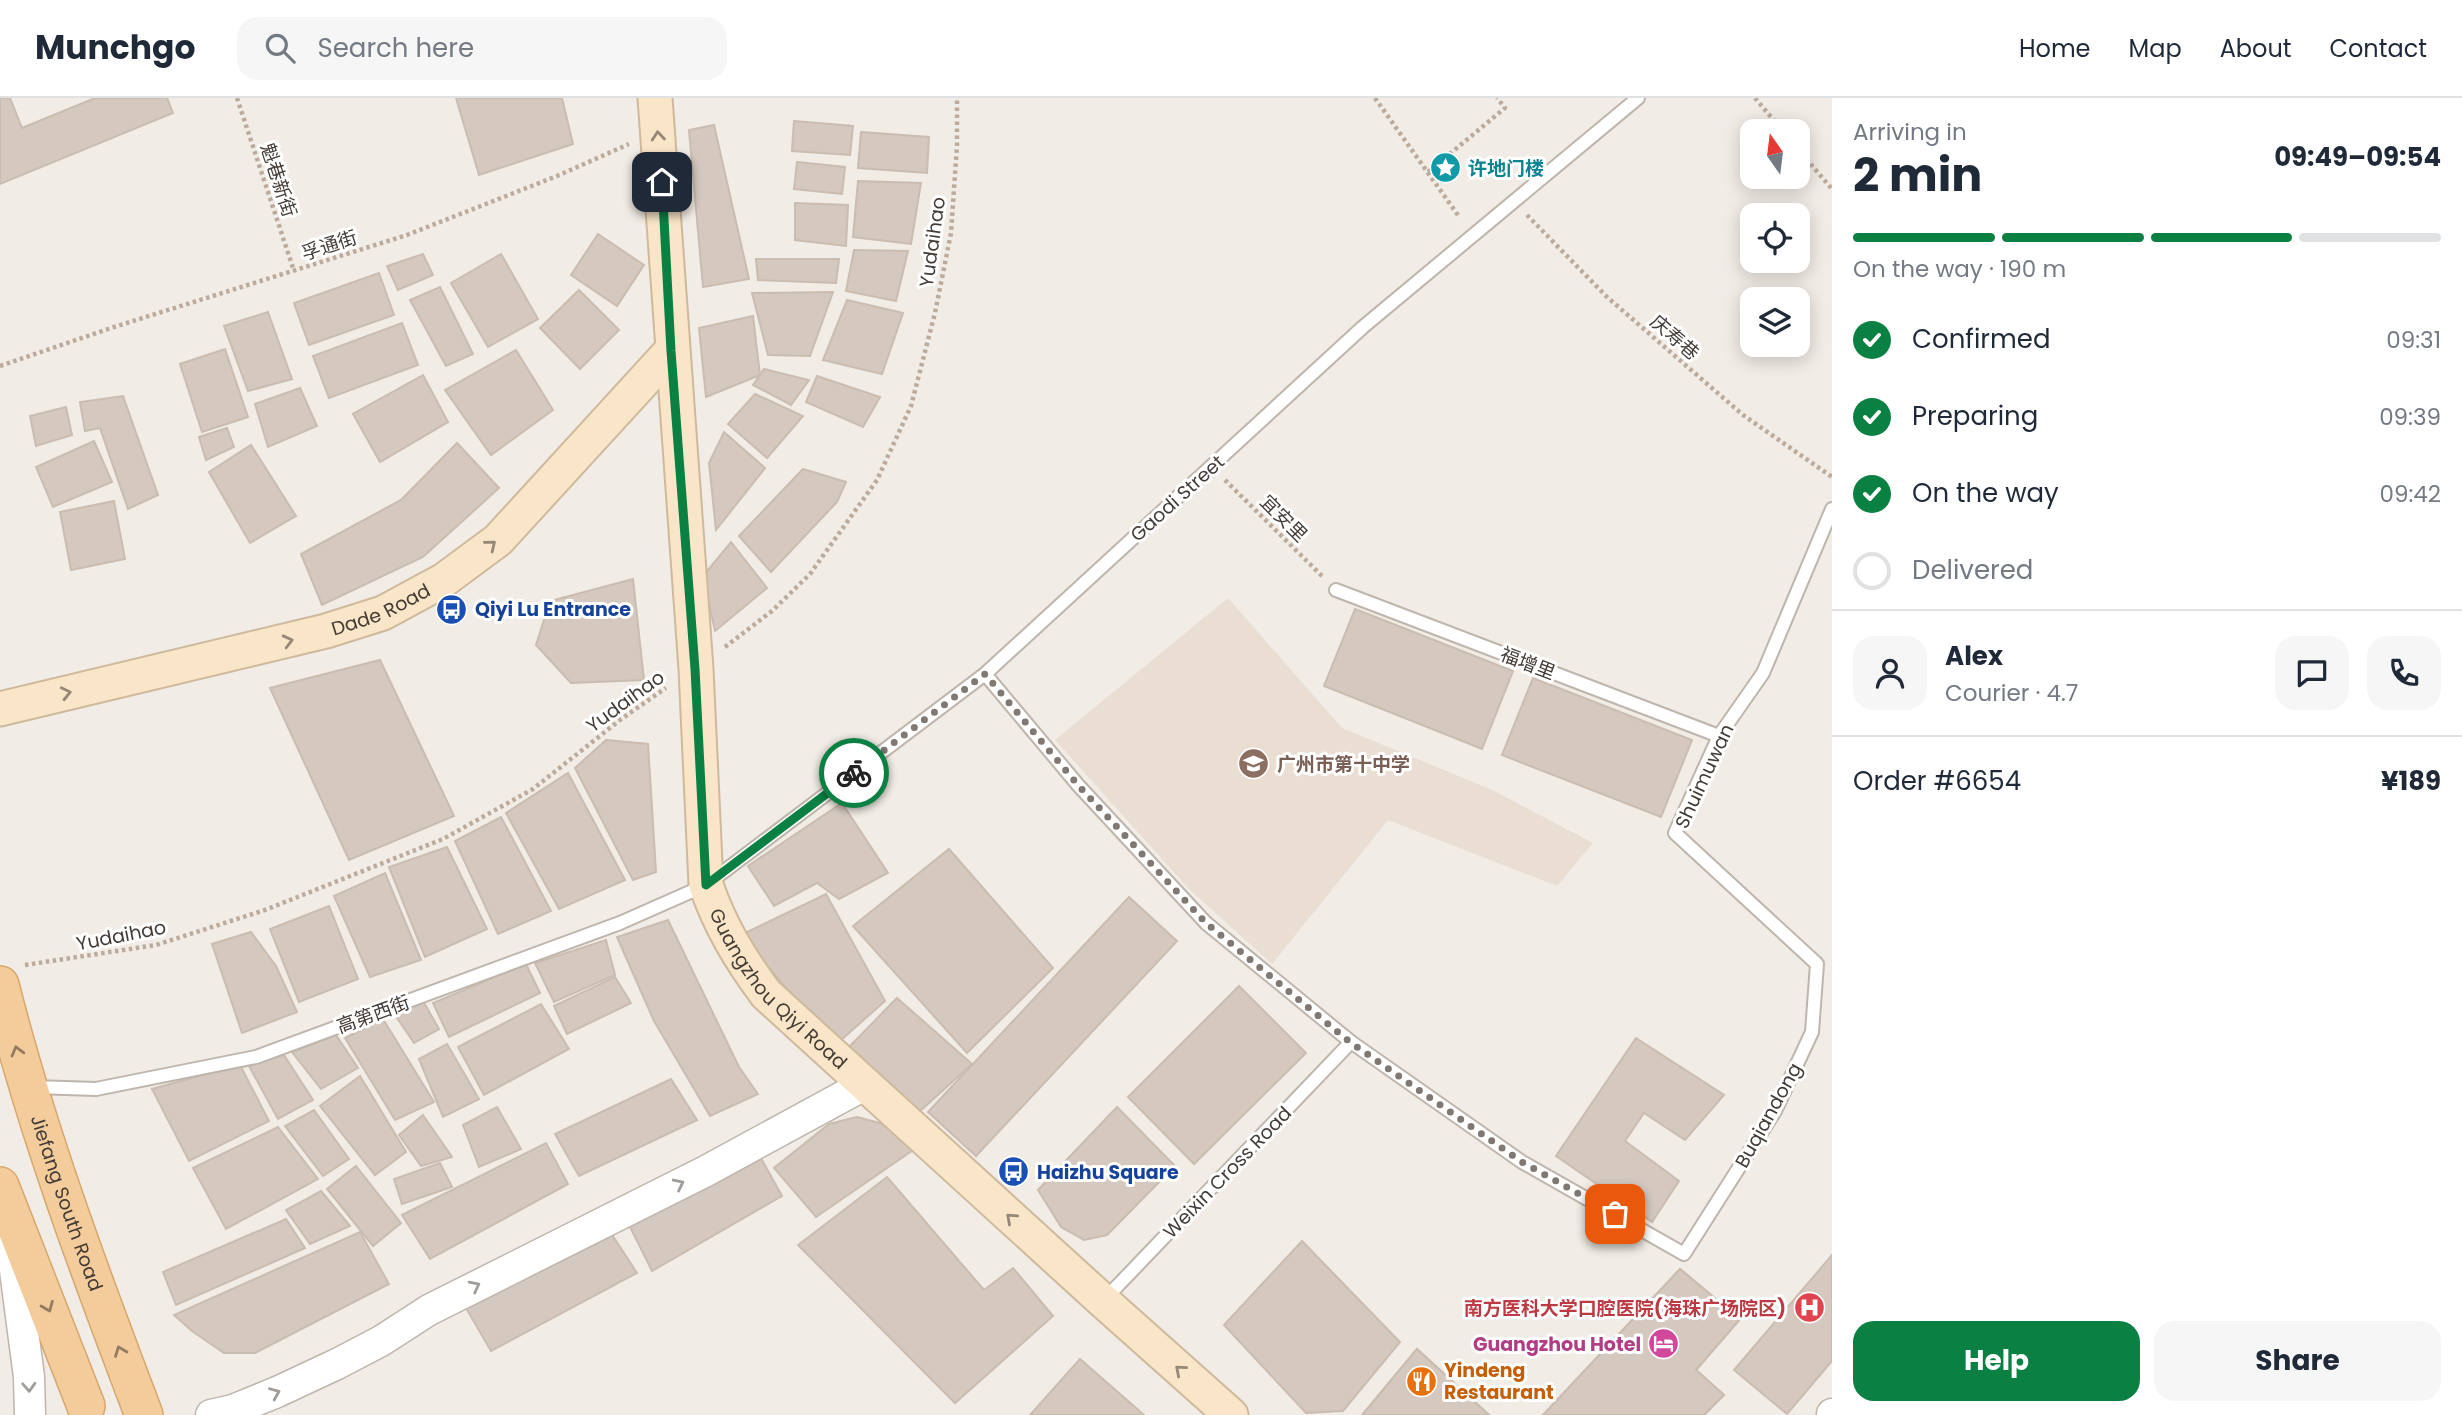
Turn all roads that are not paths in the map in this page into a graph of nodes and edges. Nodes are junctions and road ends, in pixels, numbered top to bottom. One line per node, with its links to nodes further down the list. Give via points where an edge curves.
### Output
1 (655, 98): 3 (main road, Guangzhou Qiyi Road, one-way to 1)
2 (1638, 98): 6 (lane, Gaodi Street, via 1363,327)
3 (671, 351): 7 (main road, Dade Road, one-way to 3, via 220,658 383,613 444,580 498,540); 9 (main road, Guangzhou Qiyi Road)
4 (1832, 509): 8 (lane, Shuimuwan, via 1763,673)
5 (1336, 590): 8 (lane, 福增里)
6 (985, 674): 9 (lane, Gaodi Street); 12 (lane, via 1078,785 1206,923)
7 (0, 709)
8 (1719, 736): 10 (lane, Shuimuwan, via 1675,833)
9 (706, 885): 13 (main road, Guangzhou Qiyi Road, via 717,917 766,994); 14 (lane, 高第西街, via 620,923 256,1057 96,1089)
10 (1817, 964): 12 (lane, Buqiandong, via 1812,1032 1775,1111 1684,1254 1522,1162)
11 (6, 976): 14 (main road, Jiefang South Road, one-way to 11)
12 (1350, 1042): 16 (lane, Weixin Cross Road)
13 (864, 1085): 16 (main road, Guangzhou Qiyi Road, one-way to 13); 20 (street, one-way to 13, via 278,1392 337,1364 441,1303 706,1171)
14 (27, 1086): 19 (main road, Jiefang South Road, one-way to 14, via 68,1213)
15 (2, 1192): 17 (main road, one-way to 17); 18 (street, one-way to 18, via 23,1324)
16 (1102, 1301): 21 (main road, Guangzhou Qiyi Road, one-way to 16)
17 (87, 1410)
18 (30, 1415)
19 (144, 1415)
20 (211, 1415)
21 (1231, 1415)

